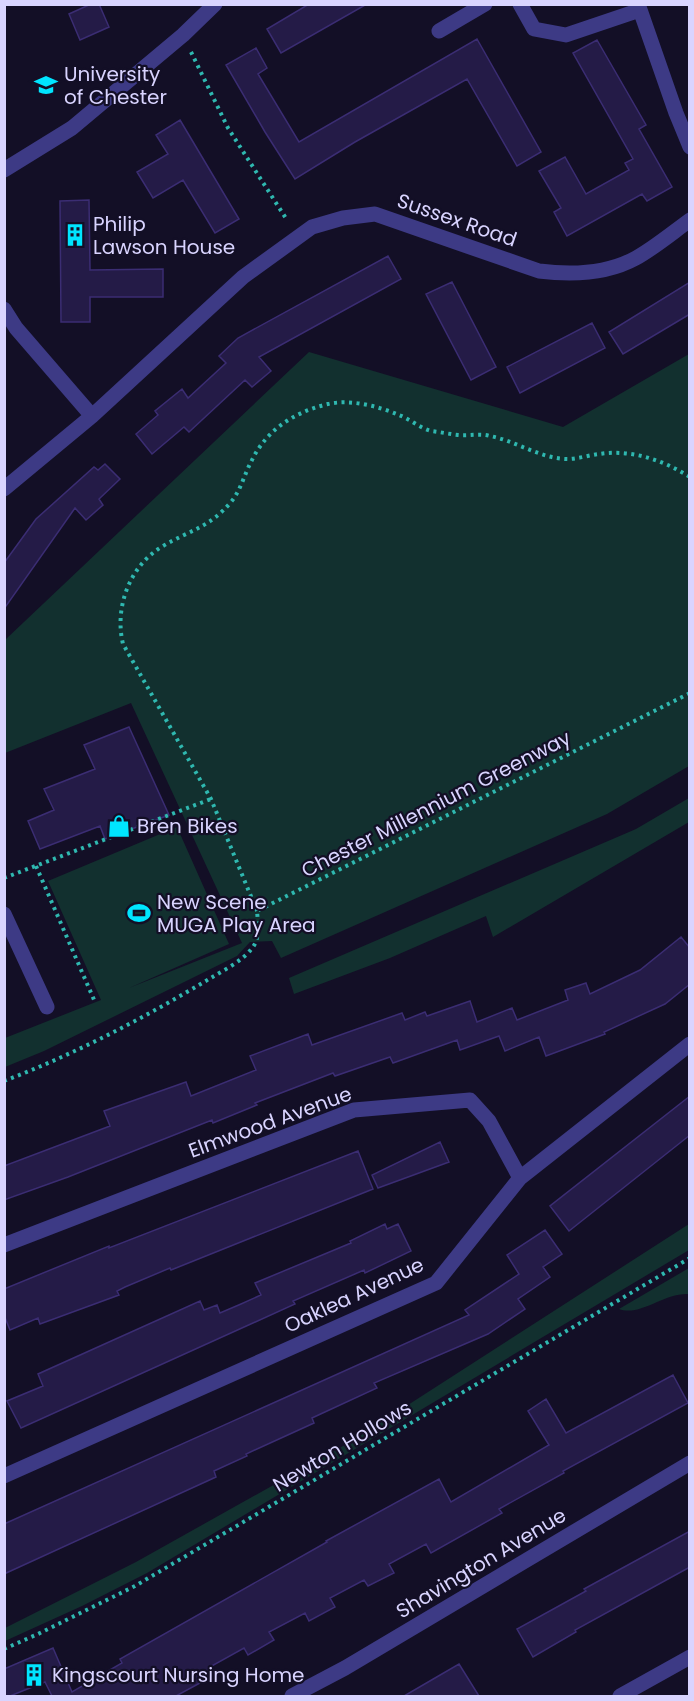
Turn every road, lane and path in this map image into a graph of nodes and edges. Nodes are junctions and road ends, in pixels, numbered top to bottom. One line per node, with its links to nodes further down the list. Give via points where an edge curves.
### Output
1 (215, 4): 6 (street)
2 (485, 4): 5 (street)
3 (520, 4): 4 (street, via 534,29 566,34)
4 (639, 7): 7 (street)
5 (439, 31)
6 (183, 35): 8 (street, via 72,128); 10 (path, via 228,128)
7 (690, 147)
8 (4, 170)
9 (690, 220): 10 (street, Sussex Road, via 634,259 599,270 566,274 539,271 375,214 312,227)
10 (297, 238): 12 (street, Sussex Road, via 243,277)
11 (4, 309): 12 (street)
12 (92, 416): 14 (street, Sussex Road)
13 (690, 477): 16 (path, via 646,457 621,452 568,459 489,435 429,430 399,415 354,403 328,404 282,422 261,443 232,501 212,521 149,555 128,585 122,602 123,644)
14 (4, 489)
15 (690, 693): 19 (path, Chester Millennium Greenway)
16 (211, 799): 17 (path); 19 (path)
17 (36, 866): 18 (path); 21 (path)
18 (4, 878)
19 (257, 911): 24 (path, via 254,946 240,960 181,996 48,1064)
20 (4, 914): 22 (street)
21 (95, 1002)
22 (47, 1007)
23 (690, 1044): 25 (street, Oaklea Avenue)
24 (4, 1081)
25 (520, 1178): 26 (street, Elmwood Avenue, via 489,1121 470,1100 354,1110); 29 (street, Oaklea Avenue, via 436,1283)
26 (4, 1245)
27 (690, 1258): 30 (path, Newton Hollows, via 135,1586)
28 (690, 1462): 32 (street, Shavington Avenue)
29 (4, 1476)
30 (4, 1649)
31 (690, 1657): 33 (street)
32 (292, 1696)
33 (620, 1696)

